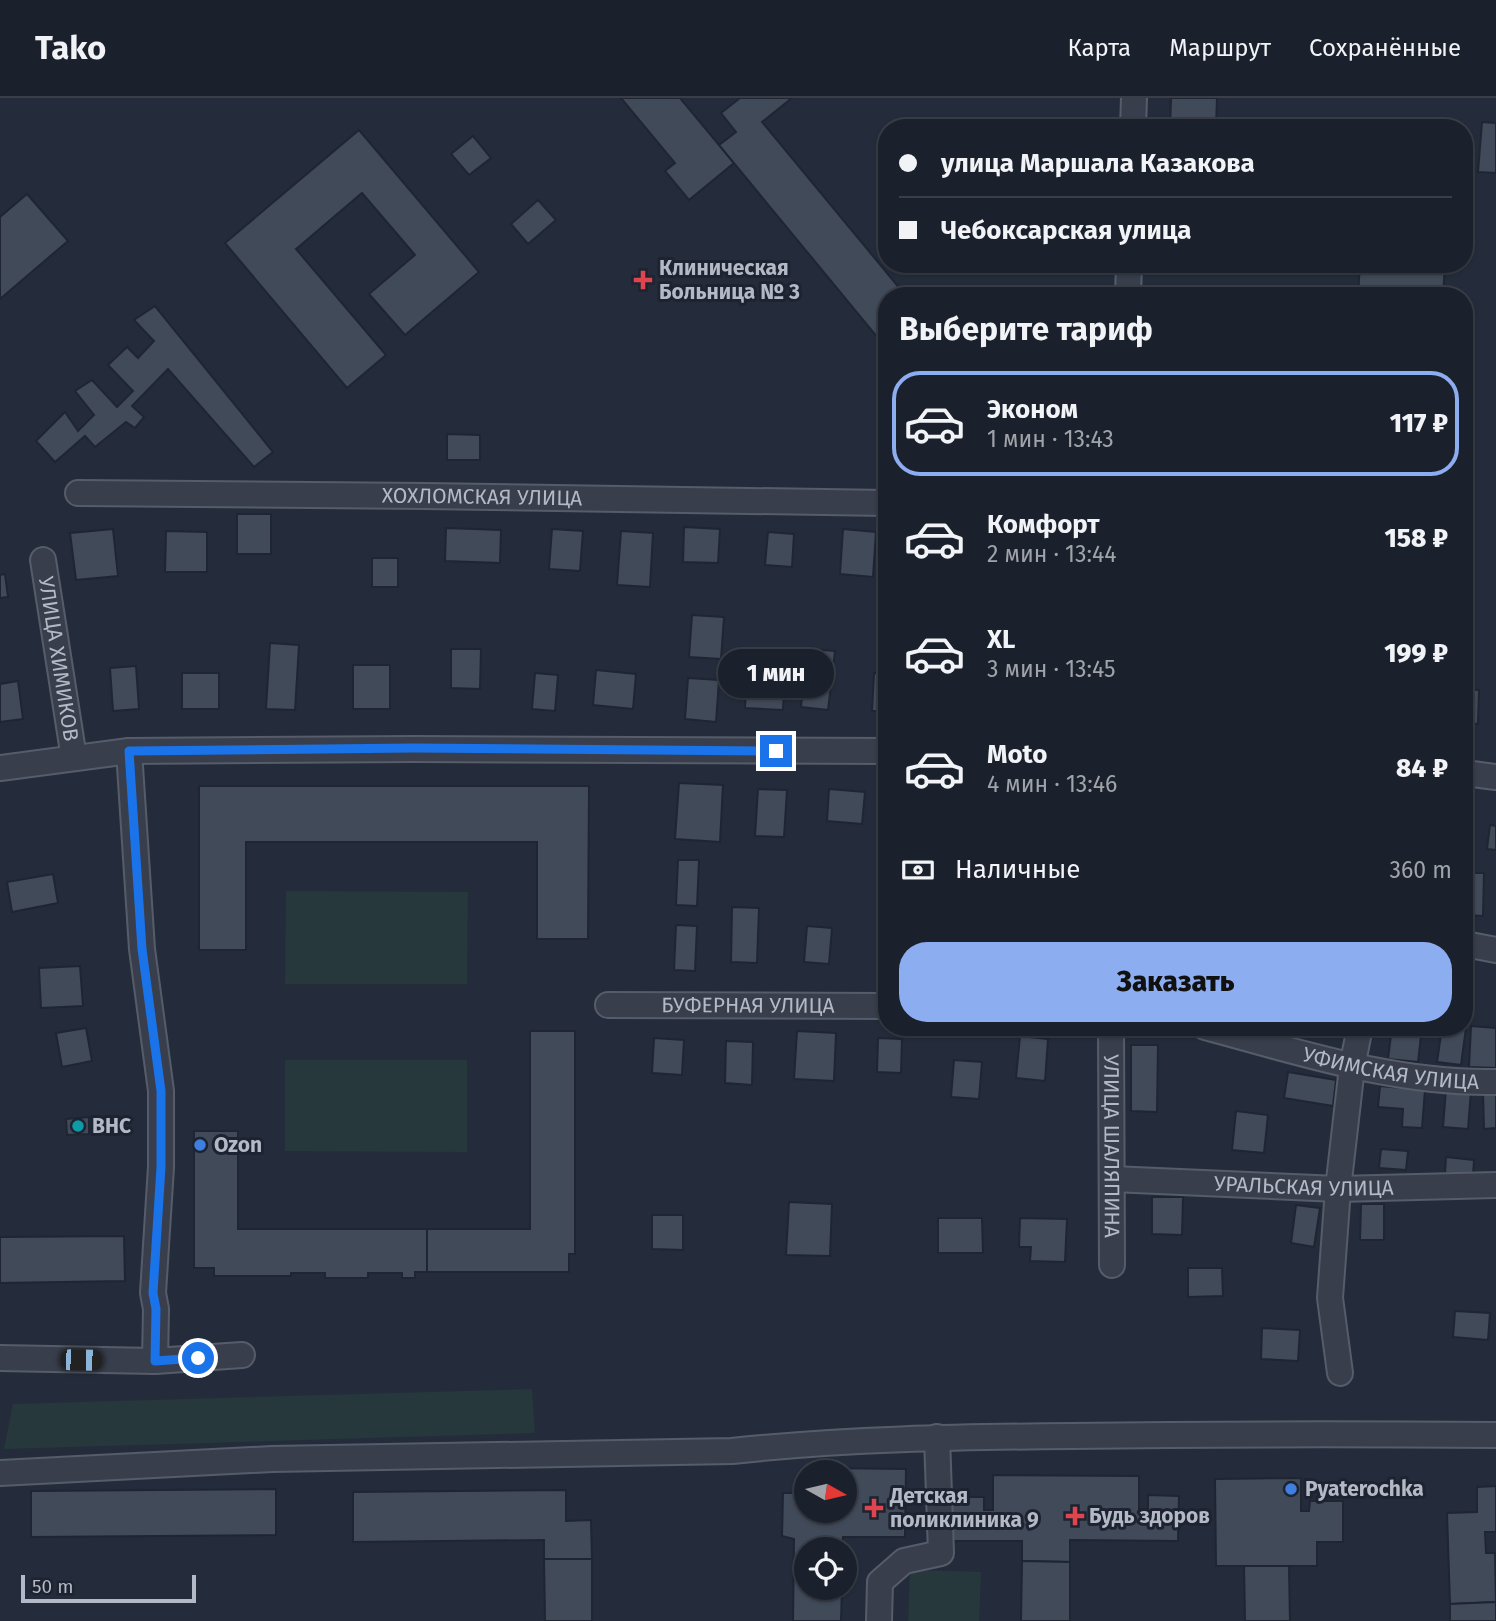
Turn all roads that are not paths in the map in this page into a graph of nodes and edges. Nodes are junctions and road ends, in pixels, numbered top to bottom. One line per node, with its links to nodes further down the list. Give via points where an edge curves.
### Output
1 (1133, 98): 2 (street)
2 (1133, 119)
3 (78, 493): 4 (street, ХОХЛОМСКАЯ УЛИЦА)
4 (878, 503)
5 (43, 560): 8 (street, УЛИЦА ХИМИКОВ)
6 (129, 751): 7 (street); 8 (street); 27 (street, via 142,949 161,1091 153,1293)
7 (878, 751)
8 (74, 758): 9 (street)
9 (0, 768)
10 (1473, 774): 11 (street)
11 (1496, 777)
12 (1473, 946): 13 (street)
13 (1496, 950)
14 (608, 1005): 15 (street, БУФЕРНАЯ УЛИЦА)
15 (878, 1006)
16 (1111, 1036): 21 (street, УЛИЦА ШАЛЯПИНА)
17 (1238, 1036): 19 (street, УФИМСКАЯ УЛИЦА)
18 (1358, 1036): 19 (street)
19 (1352, 1067): 20 (street, УФИМСКАЯ УЛИЦА, via 1454,1082); 23 (street)
20 (1496, 1082)
21 (1112, 1179): 23 (street, УРАЛЬСКАЯ УЛИЦА); 24 (street, УЛИЦА ШАЛЯПИНА)
22 (1496, 1185): 23 (street, УРАЛЬСКАЯ УЛИЦА)
23 (1338, 1189): 28 (street, via 1330,1298)
24 (1112, 1265)
25 (242, 1355): 27 (street)
26 (0, 1358): 27 (street)
27 (155, 1361)
28 (1340, 1373)
29 (1496, 1435): 30 (street)
30 (937, 1437): 31 (street, via 732,1451 272,1459); 32 (street, via 941,1553 904,1561 880,1582)
31 (0, 1472)
32 (879, 1621)

